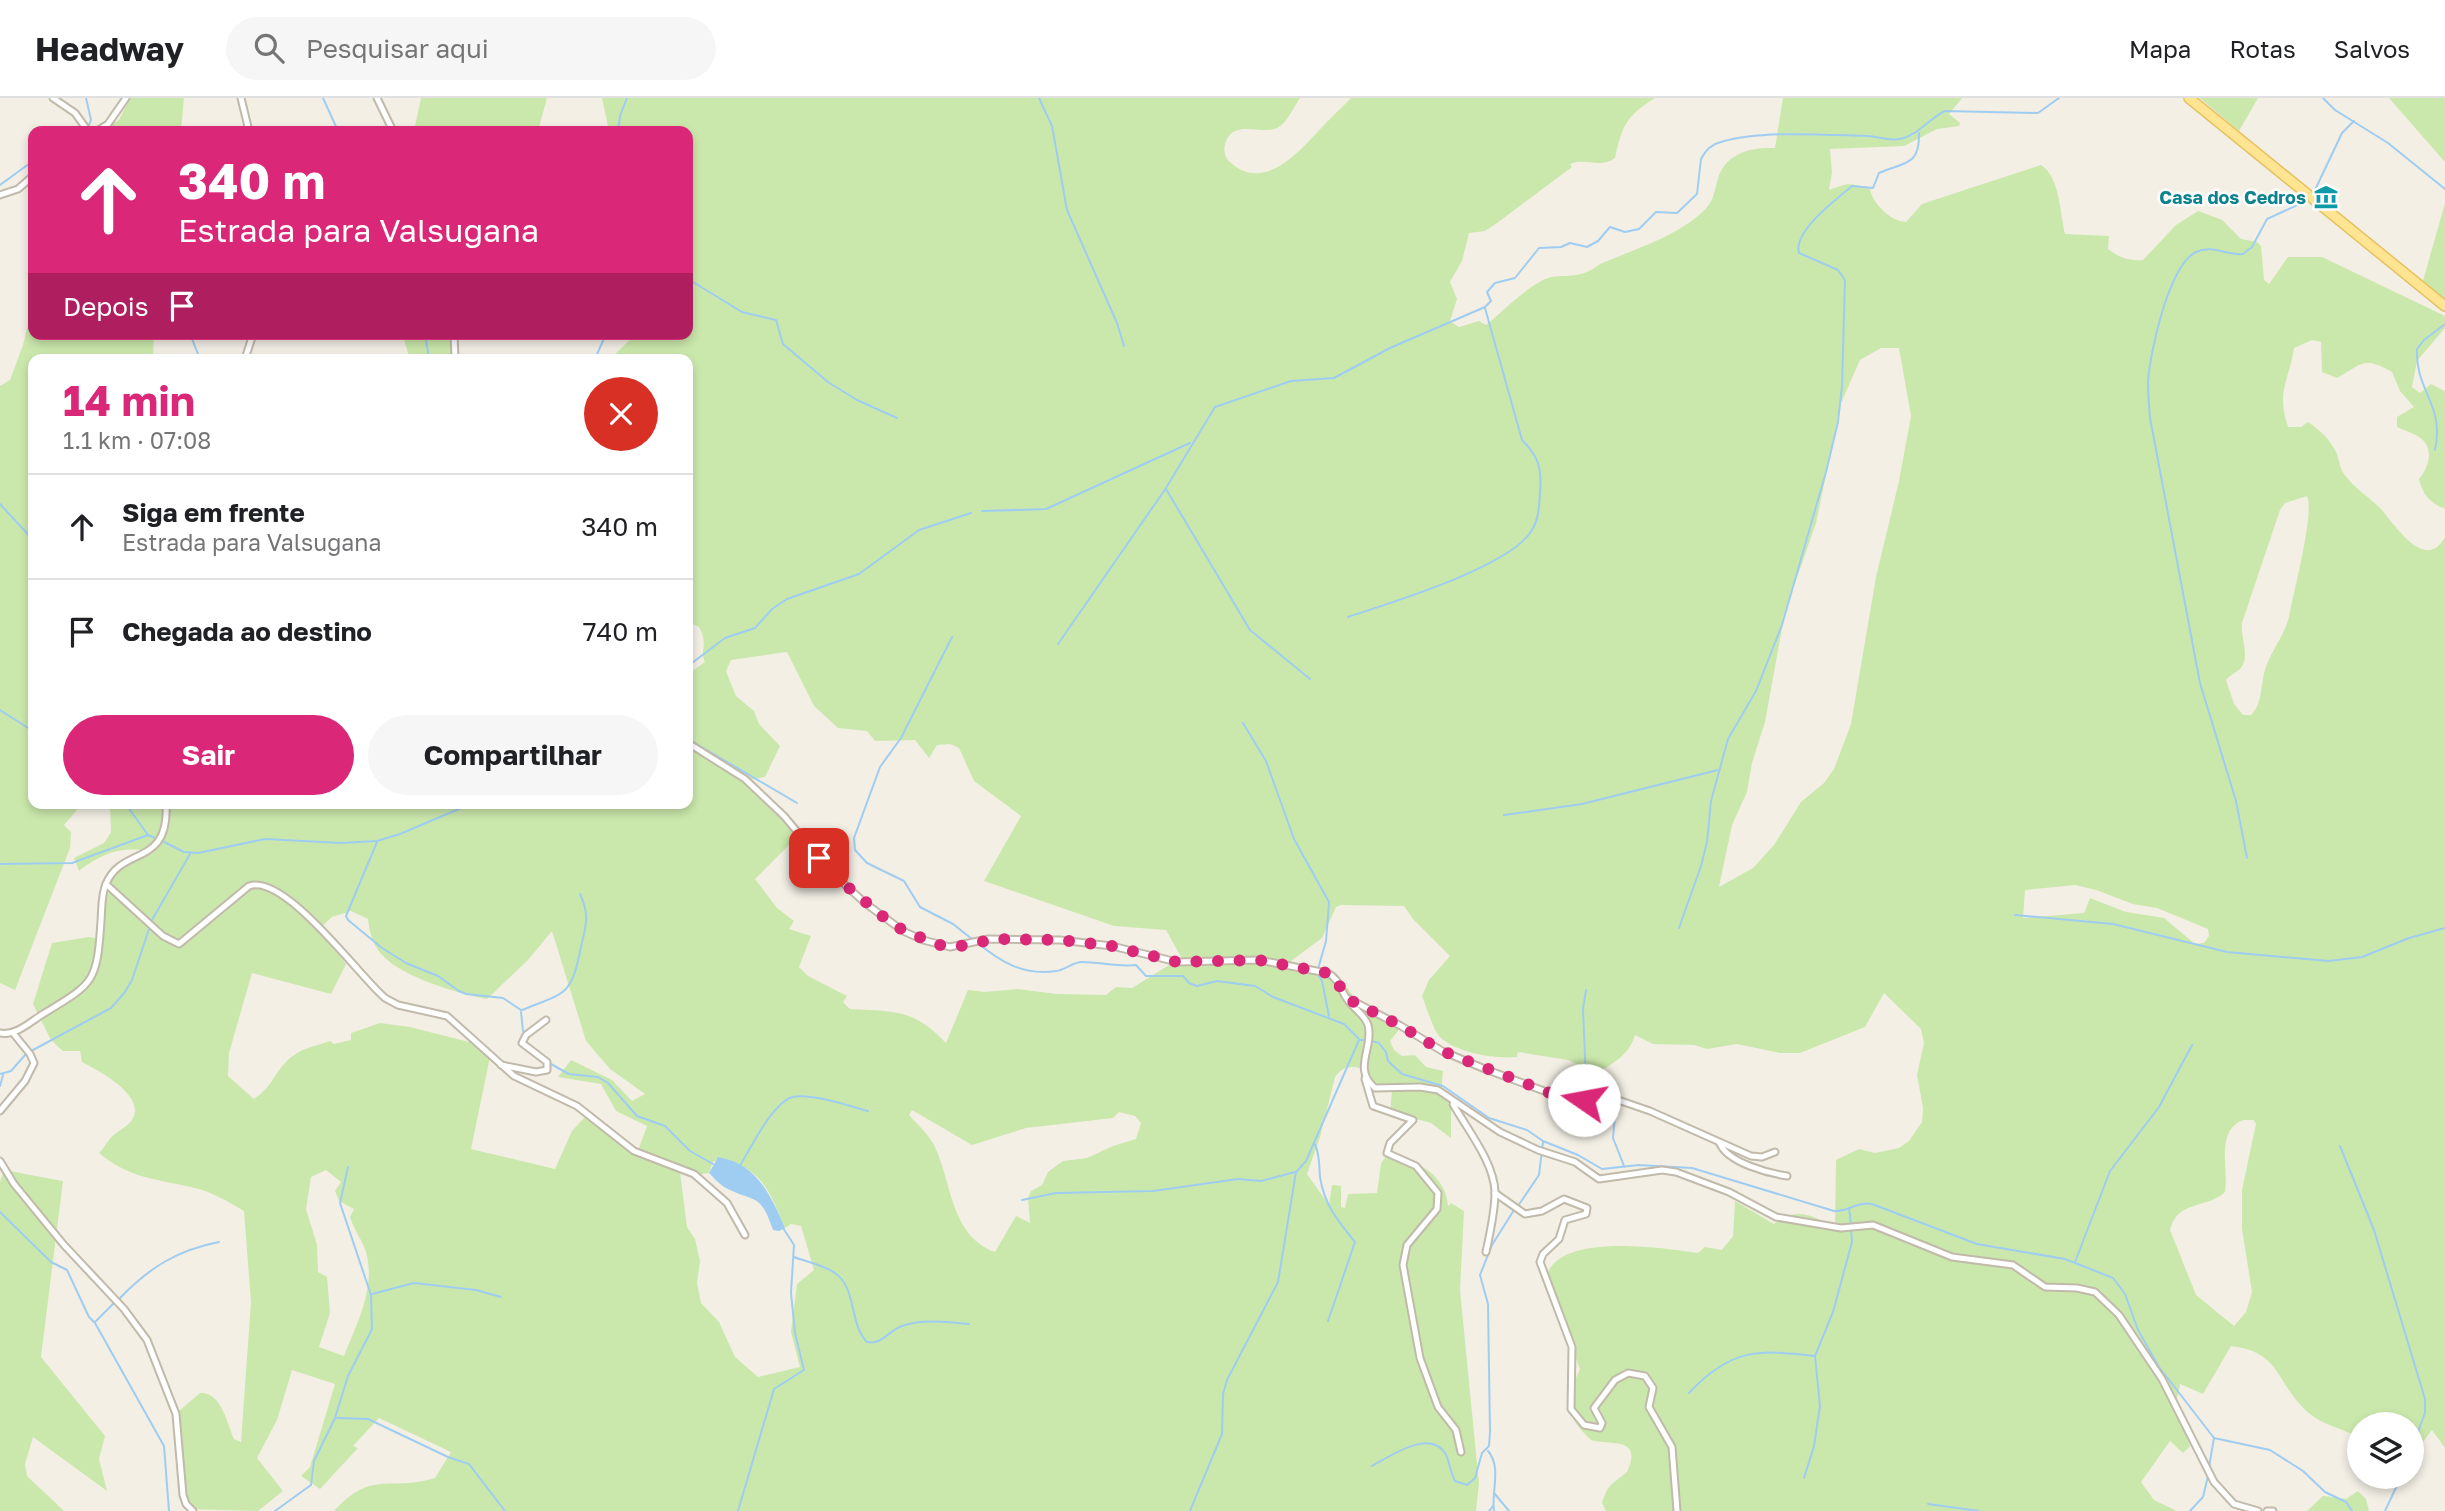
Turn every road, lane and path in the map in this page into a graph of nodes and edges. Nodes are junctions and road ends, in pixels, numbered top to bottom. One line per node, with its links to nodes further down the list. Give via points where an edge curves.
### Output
1 (53, 98): 6 (street)
2 (126, 98): 7 (street)
3 (241, 98): 8 (street)
4 (377, 98): 9 (street)
5 (2189, 98): 12 (main road)
6 (84, 126)
7 (105, 126)
8 (248, 126)
9 (391, 126)
10 (28, 180): 11 (street)
11 (0, 195)
12 (2445, 306)
13 (693, 746): 16 (street, via 745,779 865,903 923,940 950,947 988,939 1060,940 1112,946 1177,962 1281,963 1333,975)
14 (166, 809): 15 (street, via 161,839 117,869)
15 (106, 884): 19 (street, via 100,946 89,984 66,1003); 20 (street, via 163,936 179,944 250,886 270,887 309,917 385,998 447,1016)
16 (1346, 998): 21 (street, via 1368,1028); 24 (street, via 1442,1051 1485,1069 1563,1098 1621,1101)
17 (546, 1020): 20 (street, via 522,1043 547,1062 547,1070)
18 (0, 1033): 19 (street)
19 (13, 1033): 23 (street, via 34,1063 25,1082)
20 (500, 1065): 29 (street, via 577,1107 634,1151 694,1174 727,1203)
21 (1364, 1075): 22 (street, via 1375,1088 1427,1087); 31 (street, via 1373,1106 1412,1118 1387,1153 1416,1166 1438,1193 1437,1209 1407,1245 1403,1265 1420,1358 1437,1406 1456,1430)
22 (1451, 1101): 28 (street, via 1488,1165); 34 (street, via 1512,1139 1575,1162 1599,1179 1676,1172 1729,1192 1776,1217 1840,1228 1873,1224 1952,1257 2013,1265 2045,1287 2095,1292 2119,1315 2162,1379 2214,1482 2234,1504)
23 (0, 1111)
24 (1720, 1144): 25 (street, via 1751,1156); 27 (street, via 1724,1152 1741,1161)
25 (1775, 1152)
26 (0, 1161): 32 (street, via 7,1175 147,1339 176,1414 183,1495)
27 (1787, 1176)
28 (1495, 1194): 30 (street); 33 (street, via 1525,1214 1565,1199 1587,1209 1586,1214 1565,1220 1559,1239 1540,1262 1572,1347 1571,1409 1584,1425 1600,1428 1594,1408 1615,1380 1628,1373 1645,1376 1653,1388 1651,1413 1672,1447)
29 (745, 1235)
30 (1486, 1252)
31 (1461, 1452)
32 (193, 1511)
33 (1677, 1511)
34 (2258, 1511)
35 (2267, 1511): 36 (street)
36 (2273, 1511)

